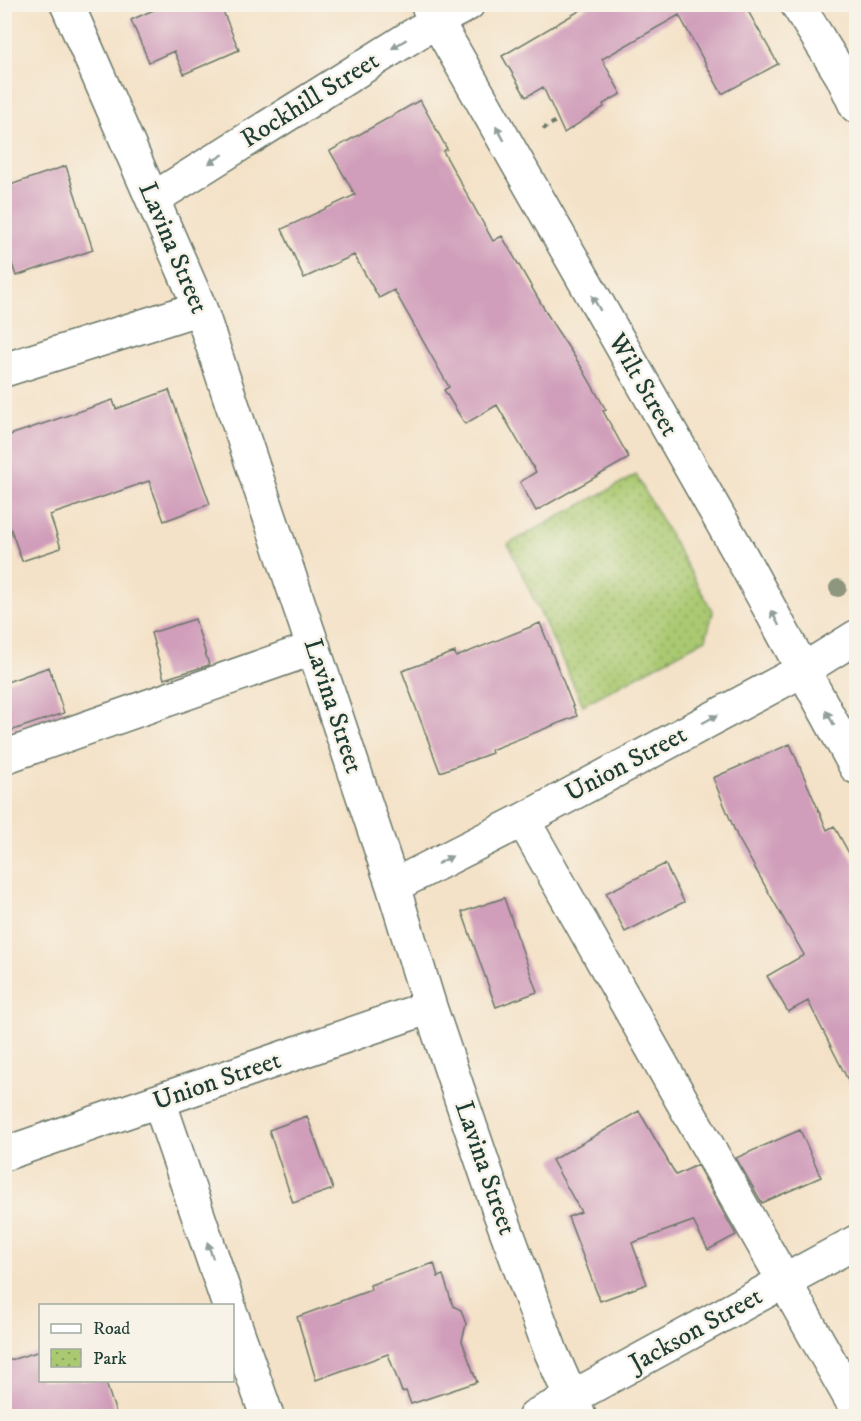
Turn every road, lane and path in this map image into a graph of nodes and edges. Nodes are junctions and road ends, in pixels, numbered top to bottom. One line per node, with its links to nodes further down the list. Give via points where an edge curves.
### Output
1 (67, 4): 8 (street, Lavina Street)
2 (468, 4): 4 (street, Rockhill Street)
3 (797, 4): 5 (street)
4 (432, 13): 8 (street, Rockhill Street, one-way to 8); 13 (street, Wilt Street, one-way to 4)
5 (856, 106)
6 (558, 120): 7 (path)
7 (548, 126)
8 (153, 199): 9 (street, Lavina Street)
9 (200, 308): 10 (street); 12 (street, Lavina Street)
10 (4, 370)
11 (856, 637): 13 (street, Union Street)
12 (314, 648): 14 (street); 17 (street, Lavina Street)
13 (803, 670): 15 (street, Wilt Street, one-way to 13); 16 (street, Union Street, one-way to 13)
14 (4, 757)
15 (856, 767)
16 (523, 820): 17 (street, Union Street, one-way to 16); 22 (street)
17 (393, 886): 18 (street, Lavina Street)
18 (430, 1008): 19 (street, Union Street); 25 (street, Lavina Street, via 498,1208)
19 (159, 1101): 20 (street, Union Street); 23 (street, one-way to 19)
20 (4, 1154)
21 (856, 1242): 22 (street, Jackson Street)
22 (784, 1282): 25 (street, Jackson Street); 26 (street)
23 (229, 1304)
24 (234, 1322): 27 (street)
25 (575, 1407): 28 (street, Jackson Street)
26 (856, 1408)
27 (267, 1416)
28 (535, 1416)

